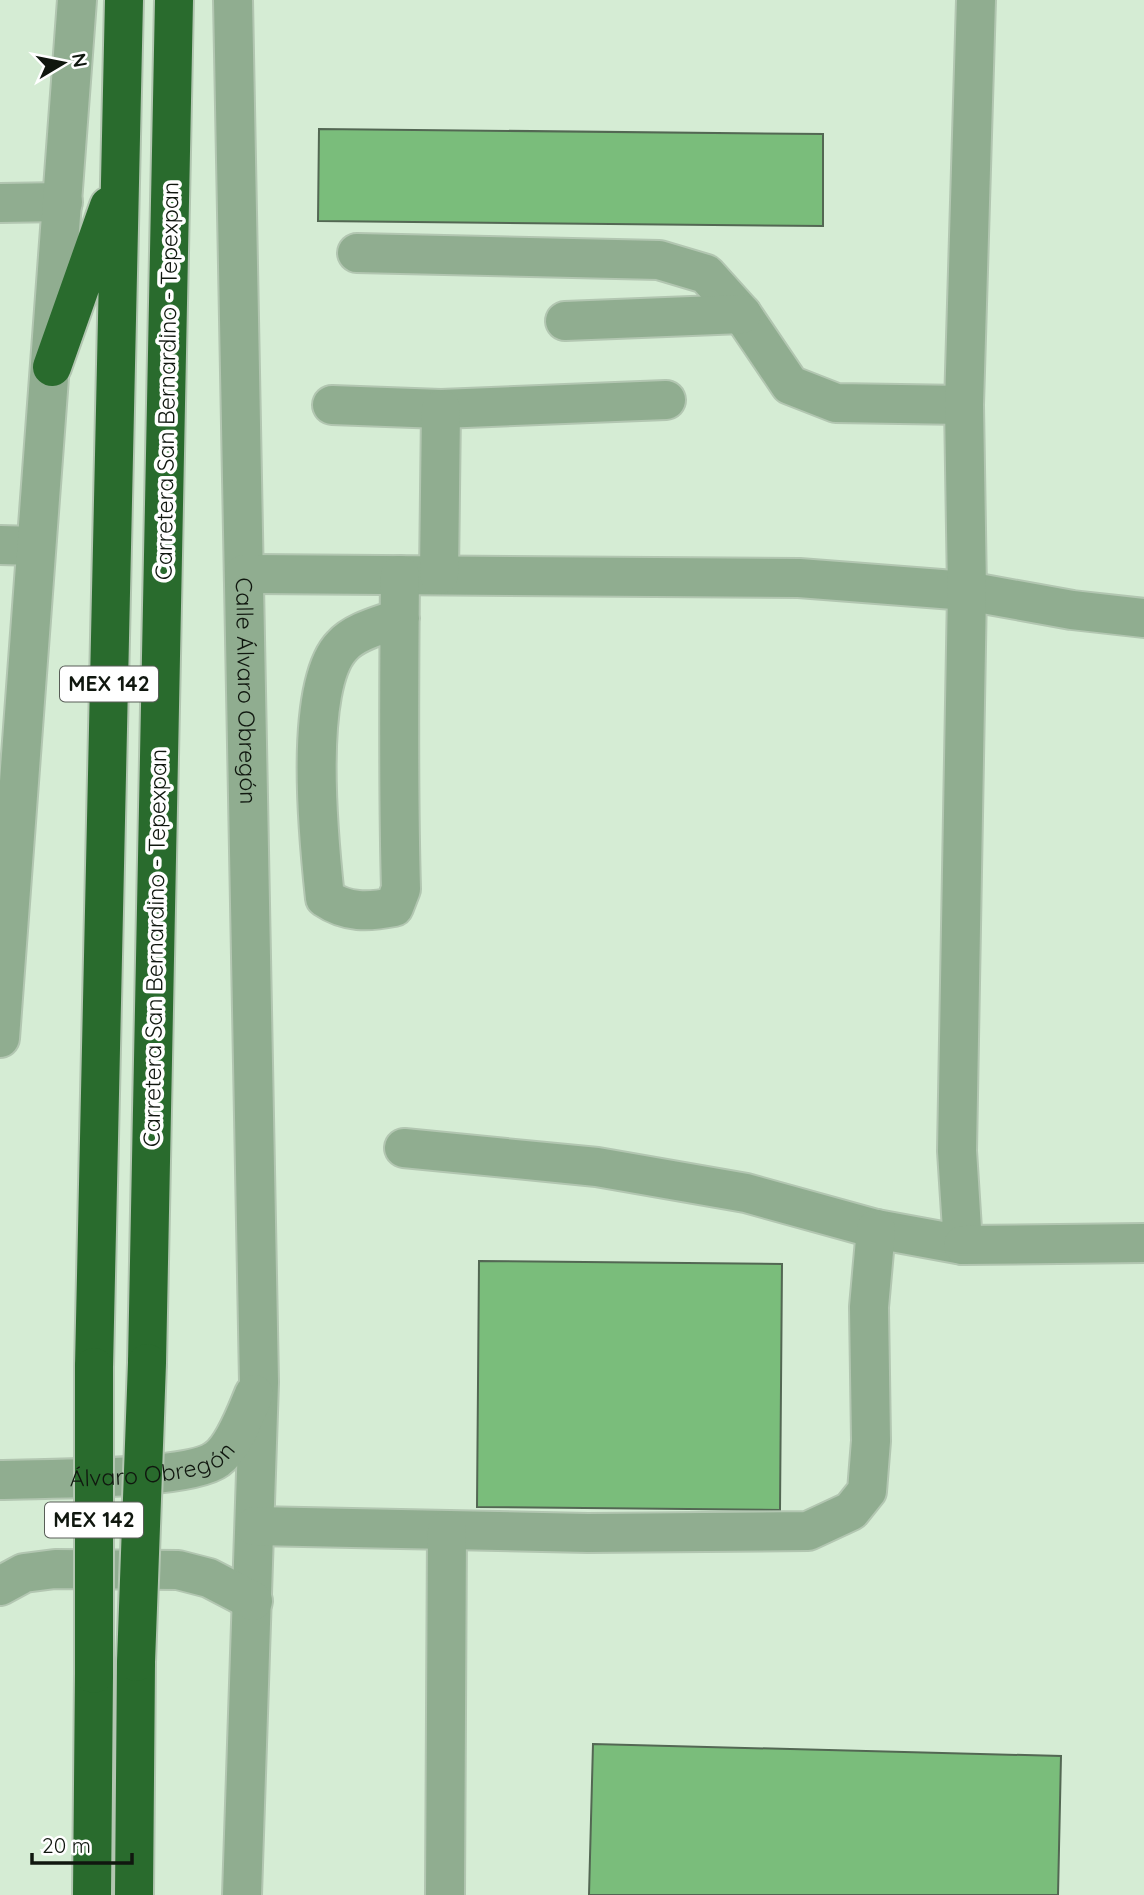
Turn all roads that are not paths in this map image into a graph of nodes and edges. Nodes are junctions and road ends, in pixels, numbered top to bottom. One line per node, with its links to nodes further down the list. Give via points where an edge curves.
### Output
1 (77, 0): 7 (street)
2 (124, 0): 6 (highway, MEX 142)
3 (174, 0): 36 (highway, Carretera San Bernardino - Tepexpan / MEX 142, bridge)
4 (233, 0): 18 (street, Calle Álvaro Obregón)
5 (976, 0): 15 (street)
6 (120, 174): 12 (highway); 35 (highway, MEX 142, bridge, via 94,1367)
7 (63, 202): 8 (street); 12 (street)
8 (0, 203)
9 (357, 253): 10 (street, via 659,260 706,274)
10 (742, 314): 11 (street); 15 (street, via 790,385 836,403)
11 (565, 321)
12 (52, 367): 17 (street)
13 (666, 400): 16 (street)
14 (332, 405): 16 (street)
15 (964, 405): 21 (street)
16 (441, 409): 20 (street)
17 (18, 546): 24 (street)
18 (244, 574): 19 (street); 29 (street, Calle Álvaro Obregón)
19 (401, 575): 20 (street); 22 (street)
20 (439, 575): 21 (street, via 799,578)
21 (967, 591): 23 (street); 28 (street, via 957,1151)
22 (400, 618): 22 (street, via 401,888 394,907 340,909 326,898 315,808 323,683 342,646)
23 (1144, 618)
24 (0, 1038)
25 (404, 1148): 26 (street, via 597,1167 746,1193)
26 (876, 1229): 28 (street); 32 (street, via 869,1307 872,1441 867,1491 851,1511 808,1531)
27 (1144, 1243): 28 (street)
28 (963, 1245)
29 (259, 1382): 30 (street, Álvaro Obregón, via 242,1424 218,1459 186,1473); 31 (street, Calle Álvaro Obregón)
30 (0, 1480)
31 (255, 1526): 32 (street); 34 (street, Calle Álvaro Obregón)
32 (447, 1530): 38 (street)
33 (0, 1586): 34 (street, via 23,1573 55,1569 178,1570 209,1578)
34 (253, 1601): 37 (street, Calle Álvaro Obregón)
35 (92, 1895)
36 (134, 1895)
37 (242, 1895)
38 (445, 1895)

